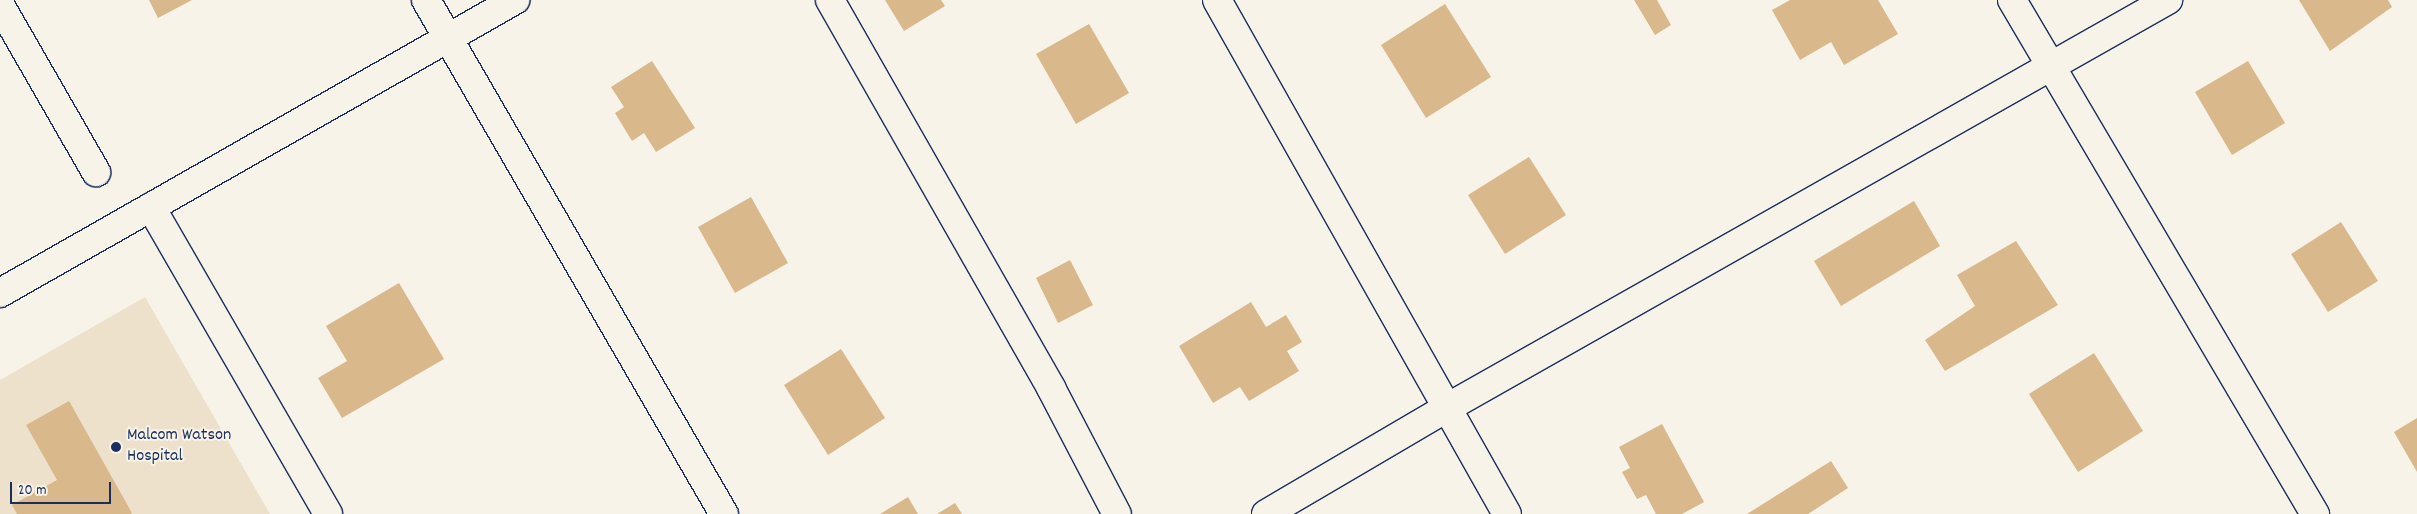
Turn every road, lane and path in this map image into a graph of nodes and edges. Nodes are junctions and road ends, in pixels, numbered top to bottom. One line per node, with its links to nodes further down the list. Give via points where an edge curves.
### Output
1 (426, 0): 8 (street)
2 (515, 0): 8 (street)
3 (830, 0): 16 (street, via 1051,388)
4 (1216, 0): 13 (street)
5 (2012, 0): 9 (street)
6 (2168, 0): 9 (street)
7 (0, 5): 10 (street)
8 (448, 38): 11 (street); 15 (street)
9 (2050, 65): 13 (street); 19 (street)
10 (96, 172)
11 (151, 207): 12 (street); 14 (street)
12 (0, 293)
13 (1445, 409): 17 (street); 18 (street)
14 (328, 514)
15 (724, 514)
16 (1117, 514)
17 (1266, 514)
18 (1507, 514)
19 (2315, 514)

